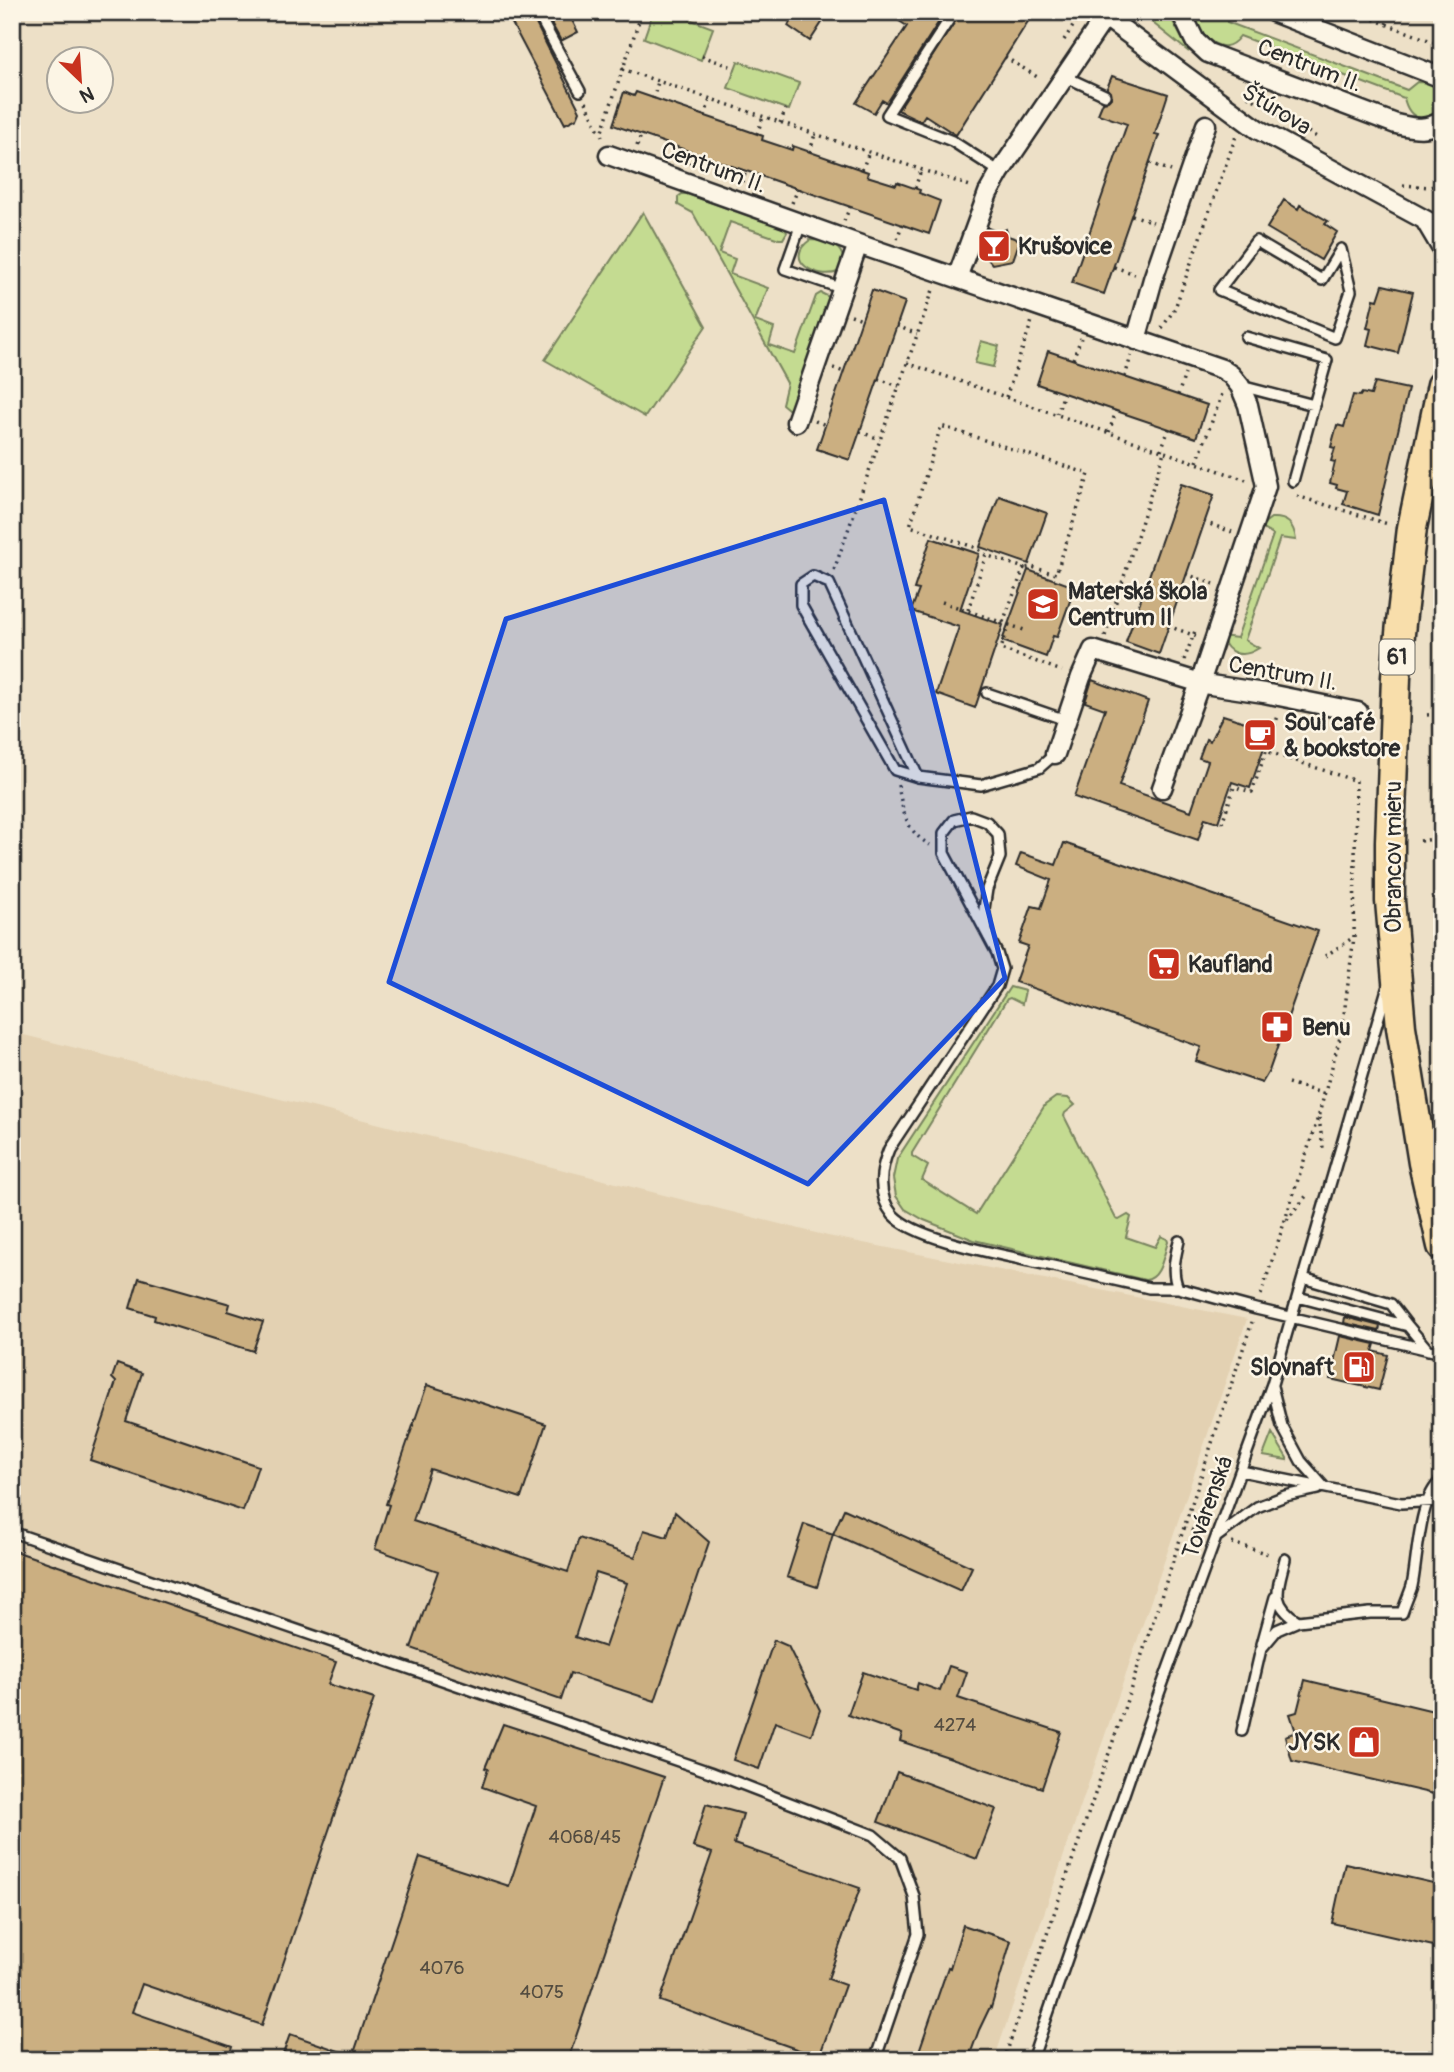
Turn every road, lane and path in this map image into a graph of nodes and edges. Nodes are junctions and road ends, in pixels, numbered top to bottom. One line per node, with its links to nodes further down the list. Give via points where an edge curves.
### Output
1 (537, 12): 21 (lane)
2 (642, 12): 16 (path)
3 (954, 12): 44 (lane, via 887,115 952,141)
4 (1063, 12): 10 (path)
5 (1181, 12): 30 (street, Centrum II., via 1195,41 1208,53 1396,124 1419,128)
6 (1273, 12): 19 (street, Centrum II.)
7 (1353, 12): 11 (path)
8 (1389, 14): 11 (path)
9 (1102, 15): 17 (street); 29 (street, Štúrova)
10 (1077, 21)
11 (1387, 24): 12 (path)
12 (1442, 45)
13 (702, 56): 15 (path)
14 (1006, 57): 18 (path)
15 (735, 68)
16 (622, 69): 20 (path); 33 (path)
17 (1064, 76): 23 (lane); 44 (street)
18 (1039, 78)
19 (1442, 78)
20 (659, 82): 24 (path); 25 (path)
21 (580, 91): 33 (path)
22 (1244, 94): 36 (path)
23 (1105, 95)
24 (653, 99)
25 (710, 99): 27 (path); 28 (path)
26 (786, 109): 31 (path)
27 (705, 116)
28 (763, 117): 31 (path); 34 (path)
29 (1242, 118): 54 (street, Štúrova); 68 (path, via 1175,308)
30 (1442, 121)
31 (780, 123): 35 (path)
32 (1206, 125): 70 (street)
33 (601, 134): 40 (path)
34 (757, 134)
35 (816, 134): 37 (path); 38 (path)
36 (1324, 142)
37 (810, 152)
38 (869, 152): 41 (path); 42 (path)
39 (693, 153): 45 (path)
40 (609, 155): 45 (street, Centrum II.)
41 (862, 170)
42 (921, 170): 48 (path); 51 (path)
43 (746, 171): 49 (path)
44 (1000, 172): 51 (street)
45 (681, 175): 57 (street, Centrum II.)
46 (1393, 182): 47 (path, via 1420,187)
47 (1442, 184)
48 (915, 188)
49 (740, 189)
50 (798, 189): 52 (path)
51 (988, 193): 63 (street)
52 (791, 207)
53 (850, 207): 58 (path)
54 (1405, 208): 55 (street); 56 (street, Štúrova)
55 (1442, 212)
56 (1424, 219): 59 (street, Štúrova); 61 (street)
57 (802, 224): 60 (street, Centrum II.); 64 (lane, via 785,269)
58 (843, 226)
59 (1442, 229)
60 (858, 244): 63 (street, Centrum II.); 64 (street)
61 (1442, 248)
62 (1341, 249): 62 (lane, via 1351,291 1335,338 1219,290 1256,241 1322,280)
63 (957, 278): 65 (street, Centrum II.)
64 (843, 289): 81 (street)
65 (1037, 306): 70 (street, Centrum II.); 77 (path)
66 (897, 326): 67 (path)
67 (917, 334)
68 (1157, 336)
69 (1246, 337): 78 (lane, via 1327,360)
70 (1136, 340): 75 (street, Centrum II., via 1222,369 1231,375)
71 (907, 363): 77 (path)
72 (878, 379): 74 (path)
73 (1442, 385): 128 (main road, Obrancov mieru / 61, via 1412,528 1397,665 1390,842)
74 (899, 386)
75 (1231, 387): 78 (lane); 87 (path); 89 (street, via 1248,405)
76 (1064, 393): 80 (path)
77 (1006, 397): 80 (path)
78 (1314, 405): 88 (lane)
79 (1116, 411): 84 (path)
80 (1057, 414): 84 (path)
81 (796, 422)
82 (1168, 429): 86 (path)
83 (860, 432): 85 (path)
84 (1109, 432): 86 (path)
85 (880, 439)
86 (1163, 451): 87 (path); 106 (path)
87 (1197, 463): 89 (path)
88 (1293, 481)
89 (1266, 486): 91 (path); 92 (street, Centrum II.)
90 (1204, 522): 92 (path)
91 (1388, 524)
92 (1249, 537): 96 (street, Centrum II.)
93 (986, 555): 94 (path); 94 (path, via 910,526 941,426 1089,474 1056,575); 98 (path)
94 (1024, 568): 99 (path)
95 (1186, 574): 96 (path)
96 (1231, 591): 105 (street, Centrum II.)
97 (942, 602): 98 (path)
98 (968, 610): 99 (path)
99 (1003, 622): 101 (path)
100 (1198, 622): 104 (path)
101 (1009, 624): 103 (path); 108 (path, via 1001,649)
102 (1168, 626): 104 (path)
103 (1027, 631)
104 (1194, 635): 105 (path); 107 (path, via 1185,660)
105 (1214, 642): 109 (street, Centrum II.)
106 (1100, 652): 107 (street, Centrum II.); 108 (street, via 1093,650)
107 (1152, 668): 109 (street, Centrum II.)
108 (1081, 677): 115 (street)
109 (1200, 683): 111 (street, Centrum II.); 120 (street, Centrum II.)
110 (987, 692): 115 (lane)
111 (1284, 697): 112 (street, Centrum II.); 116 (path)
112 (1358, 712)
113 (1442, 714): 114 (path)
114 (1427, 715)
115 (1066, 720): 117 (street)
116 (1266, 751): 121 (path, via 1252,792 1234,787); 126 (path, via 1356,781)
117 (1055, 754): 119 (lane, via 1039,768 981,785)
118 (894, 766): 119 (lane); 119 (lane, via 801,605 801,584 813,576 829,583); 124 (path, via 905,818 916,838)
119 (918, 777)
120 (1162, 789)
121 (1222, 823)
122 (1420, 841): 123 (path)
123 (1442, 842)
124 (944, 853): 125 (lane); 125 (lane, via 944,833 954,820 971,816 987,822 998,834 1000,857 984,909)
125 (988, 936): 138 (lane, via 1002,969 997,986 889,1149 882,1165 885,1200 895,1217 913,1228 967,1246 1149,1288)
126 (1354, 937): 127 (path); 130 (path, via 1342,1030)
127 (1325, 956)
128 (1395, 960): 135 (main road, Obrancov mieru / 61, via 1410,1090); 137 (lane, Továrenská)
129 (1288, 1083): 130 (path)
130 (1325, 1094): 131 (path)
131 (1319, 1114): 132 (path); 134 (path)
132 (1323, 1148)
133 (1307, 1195): 134 (path)
134 (1286, 1222): 140 (path)
135 (1441, 1237)
136 (1180, 1241): 138 (lane, via 1174,1264)
137 (1303, 1279): 139 (lane, Továrenská); 142 (lane, via 1391,1304)
138 (1178, 1289): 140 (lane)
139 (1298, 1297): 141 (lane, Továrenská); 142 (lane)
140 (1256, 1309): 141 (lane); 151 (path)
141 (1292, 1318): 143 (lane); 145 (lane, Továrenská)
142 (1408, 1326): 143 (lane)
143 (1429, 1351): 144 (lane)
144 (1442, 1353)
145 (1272, 1384): 146 (lane, Továrenská); 148 (lane, via 1282,1426 1301,1461)
146 (1241, 1471): 148 (lane); 154 (lane, Továrenská)
147 (1442, 1480): 150 (lane)
148 (1324, 1488): 150 (lane, via 1401,1503); 154 (lane, via 1257,1507)
149 (1442, 1501): 150 (lane)
150 (1426, 1502): 159 (lane, via 1411,1588 1402,1613)
151 (1184, 1528): 153 (path); 163 (path)
152 (12, 1532): 162 (lane, via 710,1772 873,1835 900,1858 914,1896 918,1934)
153 (1204, 1534)
154 (1217, 1537): 164 (lane, Továrenská)
155 (1235, 1544): 156 (path)
156 (1259, 1552)
157 (1285, 1559): 158 (lane)
158 (1277, 1590): 159 (lane, via 1279,1604); 160 (lane)
159 (1298, 1621): 160 (lane, via 1277,1630)
160 (1261, 1649): 161 (lane)
161 (1242, 1731)
162 (875, 2060)
163 (1004, 2060)
164 (1032, 2060)

